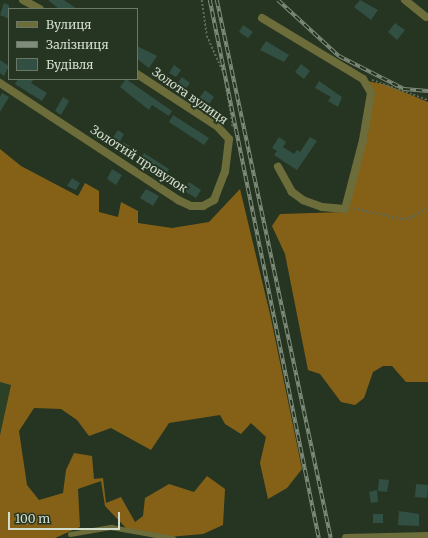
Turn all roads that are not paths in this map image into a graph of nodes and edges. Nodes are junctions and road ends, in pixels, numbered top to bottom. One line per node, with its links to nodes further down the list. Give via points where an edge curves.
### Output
1 (23, 0): 3 (street)
2 (405, 0): 4 (street)
3 (38, 8)
4 (426, 17)
5 (262, 18): 9 (street, via 363,79 371,100 345,208 322,207 303,200 292,192)
6 (138, 75): 8 (street, Золота вулиця)
7 (0, 83): 8 (street, Золотий провулок, via 128,168 191,206 203,206 214,200 220,191 229,156)
8 (226, 136)
9 (278, 167)
10 (70, 534): 12 (lane, via 111,527)
11 (428, 536): 13 (street)
12 (173, 538)
13 (346, 538)

